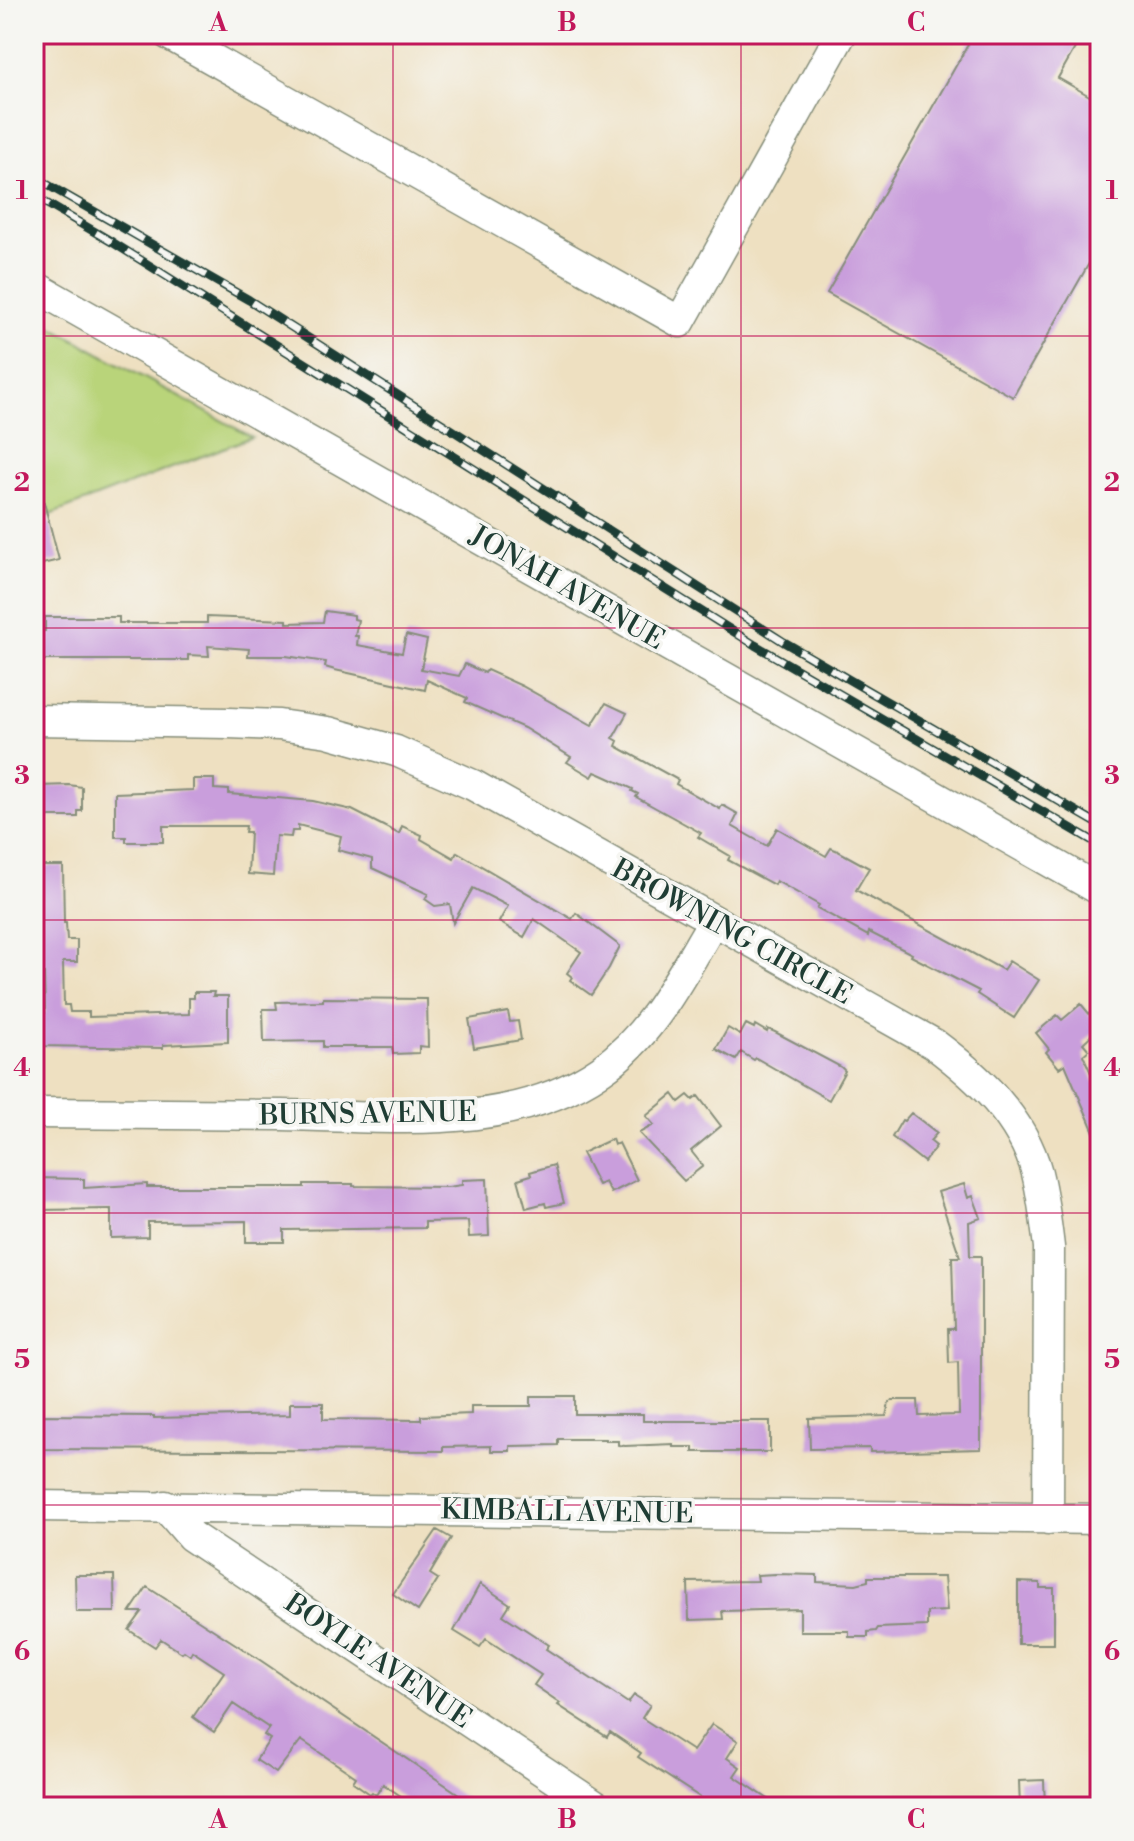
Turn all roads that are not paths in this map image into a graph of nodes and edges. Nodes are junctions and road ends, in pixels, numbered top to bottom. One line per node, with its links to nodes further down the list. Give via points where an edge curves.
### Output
1 (168, 34): 2 (street, via 680,322)
2 (841, 34)
3 (34, 286): 5 (street, JONAH AVENUE)
4 (34, 720): 6 (street, BROWNING CIRCLE, via 279,725 357,739 473,785)
5 (1100, 890)
6 (713, 922): 7 (street, BURNS AVENUE, via 660,1011 635,1041 601,1070 534,1102 460,1117); 10 (street, BROWNING CIRCLE, via 934,1044 982,1082 1020,1135 1036,1170 1049,1247)
7 (34, 1113)
8 (34, 1506): 9 (street, KIMBALL AVENUE)
9 (165, 1506): 10 (street, KIMBALL AVENUE); 12 (street, BOYLE AVENUE, via 191,1536)
10 (1048, 1519): 11 (street, KIMBALL AVENUE)
11 (1100, 1519)
12 (597, 1807)

